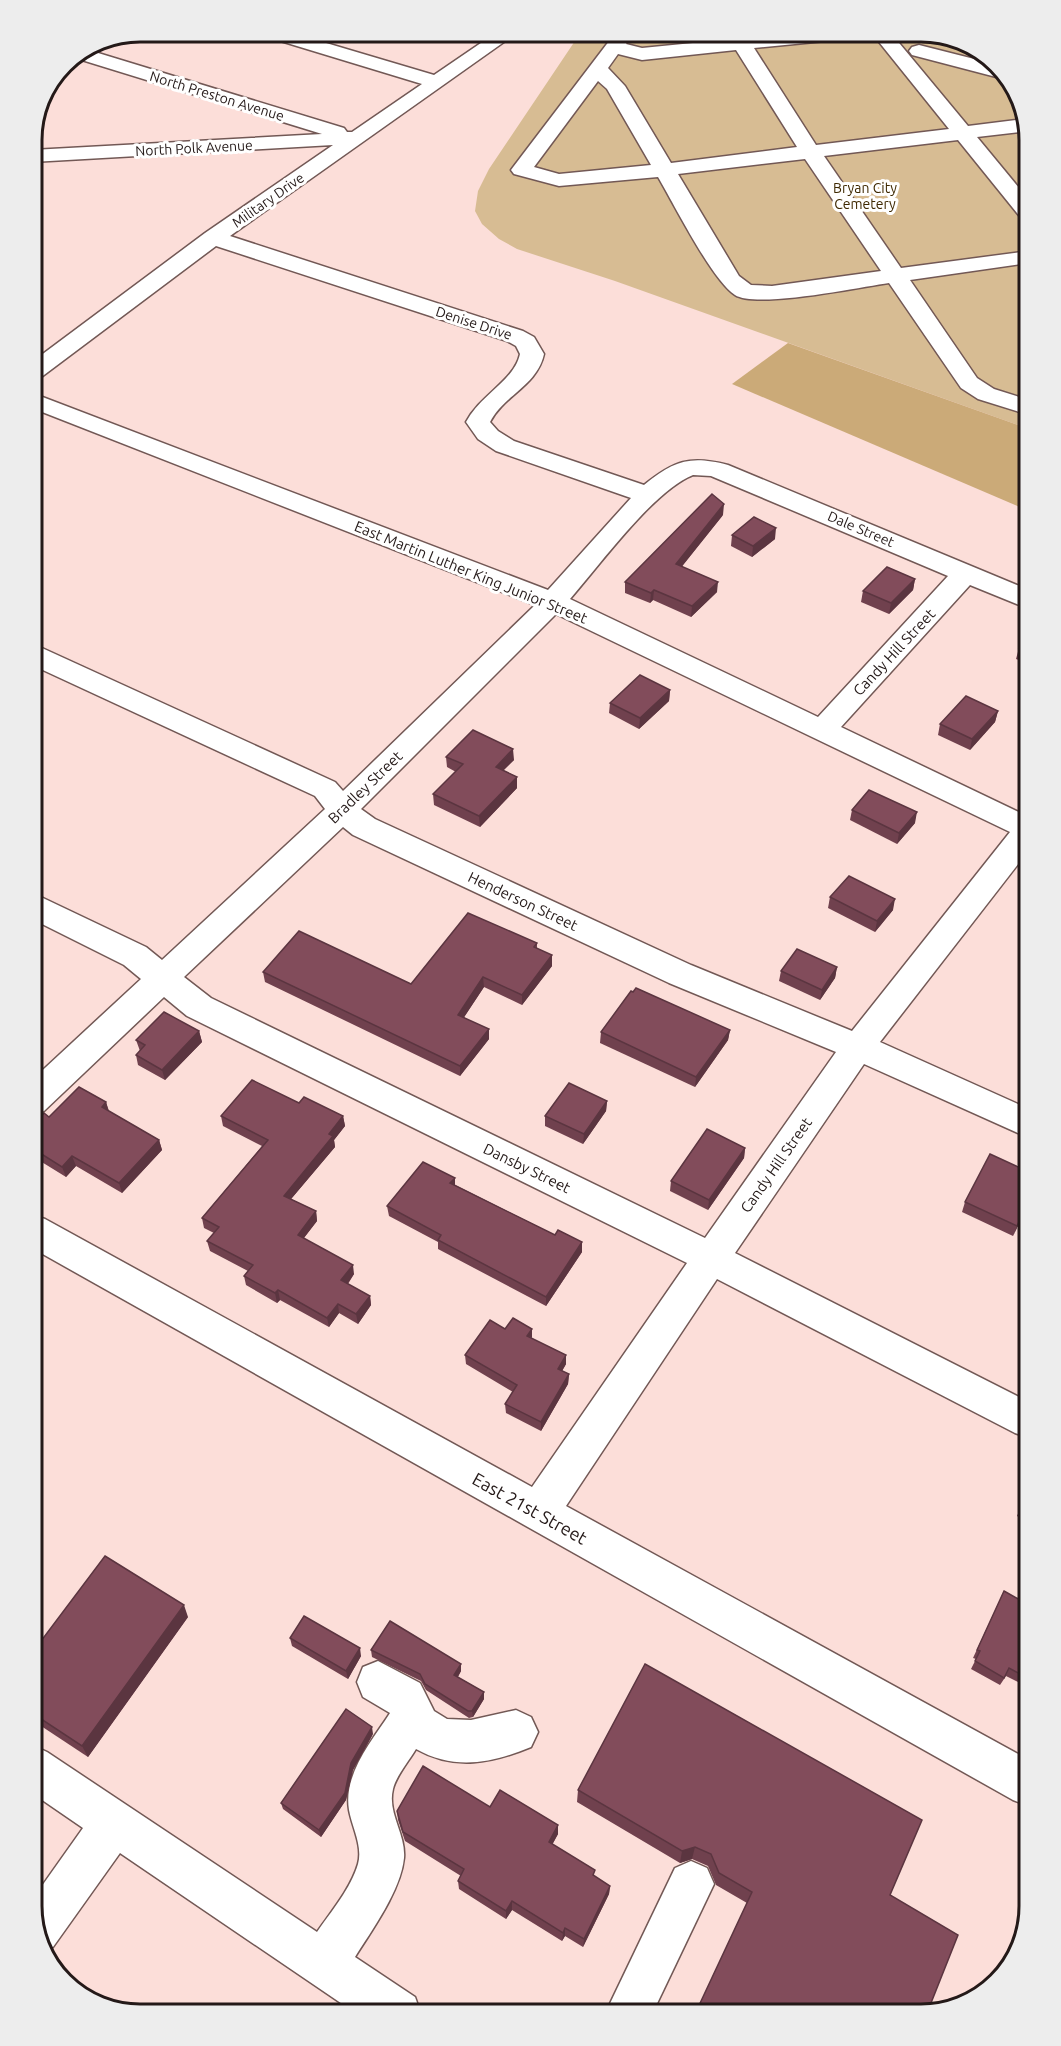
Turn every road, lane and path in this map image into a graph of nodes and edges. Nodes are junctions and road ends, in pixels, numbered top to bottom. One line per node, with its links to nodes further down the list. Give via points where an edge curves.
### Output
1 (304, 42): 14 (street)
2 (495, 42): 14 (street, Military Drive)
3 (617, 42): 12 (street)
4 (624, 42): 7 (street, via 642,54)
5 (760, 42): 7 (street)
6 (888, 42): 10 (street)
7 (741, 44): 18 (street)
8 (952, 47): 9 (street)
9 (919, 51): 10 (street); 13 (street)
10 (896, 53): 16 (street)
11 (89, 56): 17 (street, North Preston Avenue)
12 (597, 69): 20 (street, via 615,86); 20 (street, via 521,170 559,180)
13 (989, 69)
14 (437, 82): 17 (street, Military Drive)
15 (1018, 126): 16 (street)
16 (963, 133): 18 (street); 21 (street)
17 (356, 138): 19 (street, North Polk Avenue); 22 (street, Military Drive)
18 (810, 151): 20 (street); 24 (street)
19 (42, 155)
20 (663, 170): 24 (street, via 730,280 745,292 772,293)
21 (1019, 201)
22 (213, 238): 25 (street, Military Drive); 29 (street, Denise Drive, via 526,342 532,354 529,370 480,415 482,431 505,446)
23 (1019, 258): 24 (street)
24 (896, 276): 27 (street, via 969,383 986,394)
25 (42, 366)
26 (42, 404): 32 (street, East Martin Luther King Junior Street)
27 (1019, 405)
28 (690, 467): 29 (street, Bradley Street, via 675,472); 30 (street, Dale Street, via 719,470)
29 (647, 495): 32 (street, Bradley Street)
30 (966, 573): 31 (street, Dale Street); 34 (street, Candy Hill Street)
31 (1019, 596)
32 (553, 602): 34 (street, East Martin Luther King Junior Street); 35 (street, Bradley Street)
33 (42, 659): 35 (street, Henderson Street, via 325,789)
34 (821, 731): 36 (street, East Martin Luther King Junior Street)
35 (342, 810): 39 (street, Bradley Street); 40 (street, Henderson Street, via 364,826 670,969)
36 (1019, 824)
37 (1019, 842): 40 (street, Candy Hill Street)
38 (42, 911): 39 (street, Dansby Street, via 135,957)
39 (163, 976): 41 (street, Bradley Street); 44 (street, Dansby Street, via 199,1007)
40 (858, 1047): 42 (street, Henderson Street); 44 (street, Candy Hill Street)
41 (42, 1091)
42 (1019, 1119)
43 (42, 1236): 46 (street, East 21st Street)
44 (711, 1258): 45 (street, Dansby Street); 46 (street, Candy Hill Street)
45 (1019, 1416)
46 (538, 1513): 51 (street, East 21st Street)
47 (378, 1682): 48 (street, via 411,1704)
48 (410, 1720): 49 (street, via 442,1739 453,1741); 55 (street, via 370,1788 369,1803 382,1855 376,1878)
49 (516, 1732)
50 (42, 1774): 52 (street)
51 (1019, 1778)
52 (113, 1824): 54 (street); 55 (street)
53 (691, 1884): 57 (street)
54 (44, 1921)
55 (322, 1964): 56 (street)
56 (383, 2004)
57 (633, 2004)

